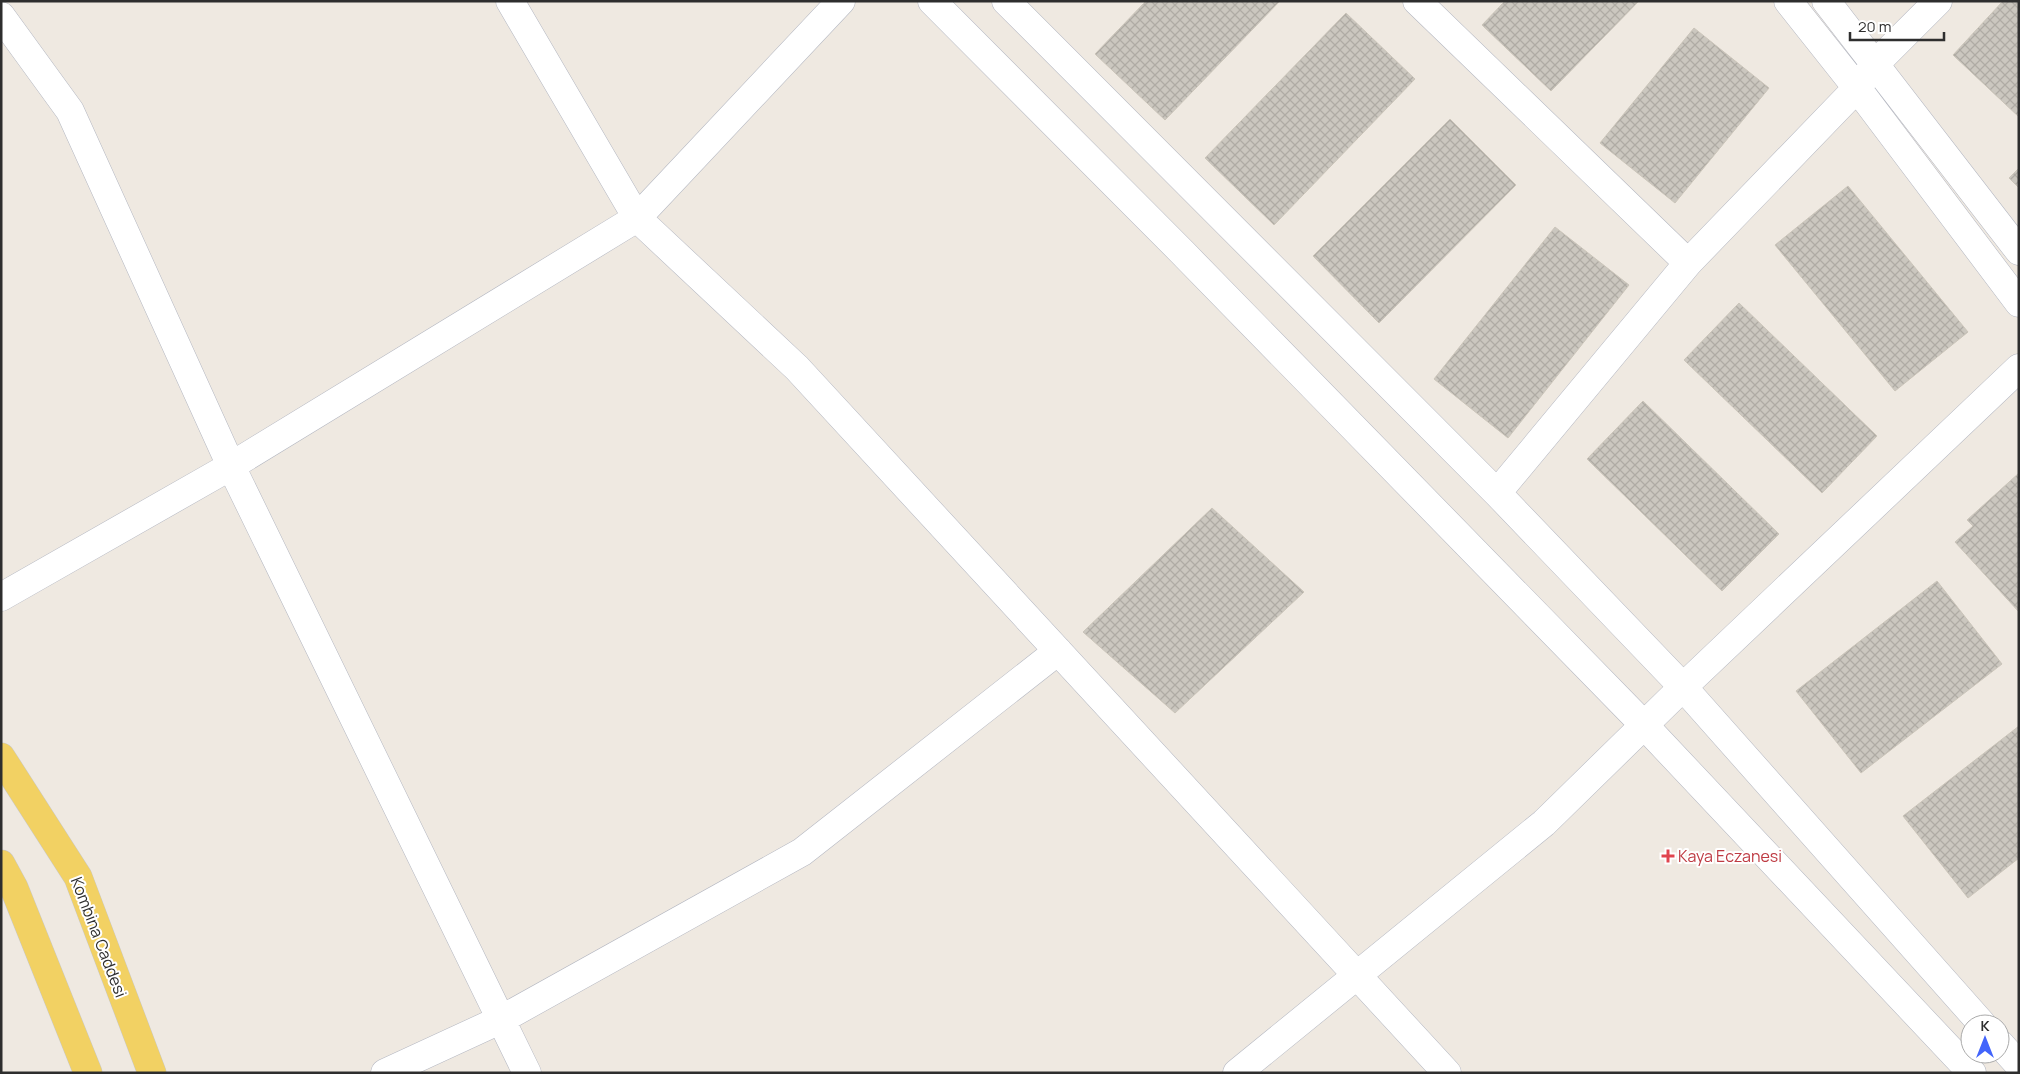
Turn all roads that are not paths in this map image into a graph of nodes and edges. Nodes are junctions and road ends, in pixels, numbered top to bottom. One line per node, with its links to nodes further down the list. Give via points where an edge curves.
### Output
1 (510, 1): 12 (street)
2 (841, 1): 12 (street)
3 (932, 1): 22 (street)
4 (1006, 1): 18 (street)
5 (1417, 1): 14 (street)
6 (1788, 1): 11 (street)
7 (1826, 1): 10 (street)
8 (1938, 1): 10 (street)
9 (1, 16): 17 (street, via 70,110)
10 (1876, 63): 11 (street); 13 (street)
11 (1857, 88): 14 (street); 15 (street)
12 (637, 218): 17 (street); 20 (street, via 797,368)
13 (2019, 251)
14 (1688, 263): 18 (street)
15 (2019, 304)
16 (2019, 368): 21 (street)
17 (231, 466): 19 (street); 27 (street)
18 (1497, 493): 21 (street)
19 (1, 597)
20 (1058, 651): 25 (street); 27 (street, via 802,852)
21 (1683, 687): 22 (street); 26 (street)
22 (1644, 725): 25 (street, via 1544,823); 36 (street)
23 (1, 757): 31 (main road, Kombina Caddesi, via 78,877)
24 (1, 864): 30 (main road, via 14,888)
25 (1357, 975): 34 (street); 35 (street)
26 (1973, 1014)
27 (502, 1019): 32 (street); 33 (street)
28 (2010, 1055): 29 (street)
29 (2019, 1065)
30 (88, 1073)
31 (152, 1073)
32 (385, 1073)
33 (527, 1073)
34 (1237, 1073)
35 (1447, 1073)
36 (1972, 1073)

